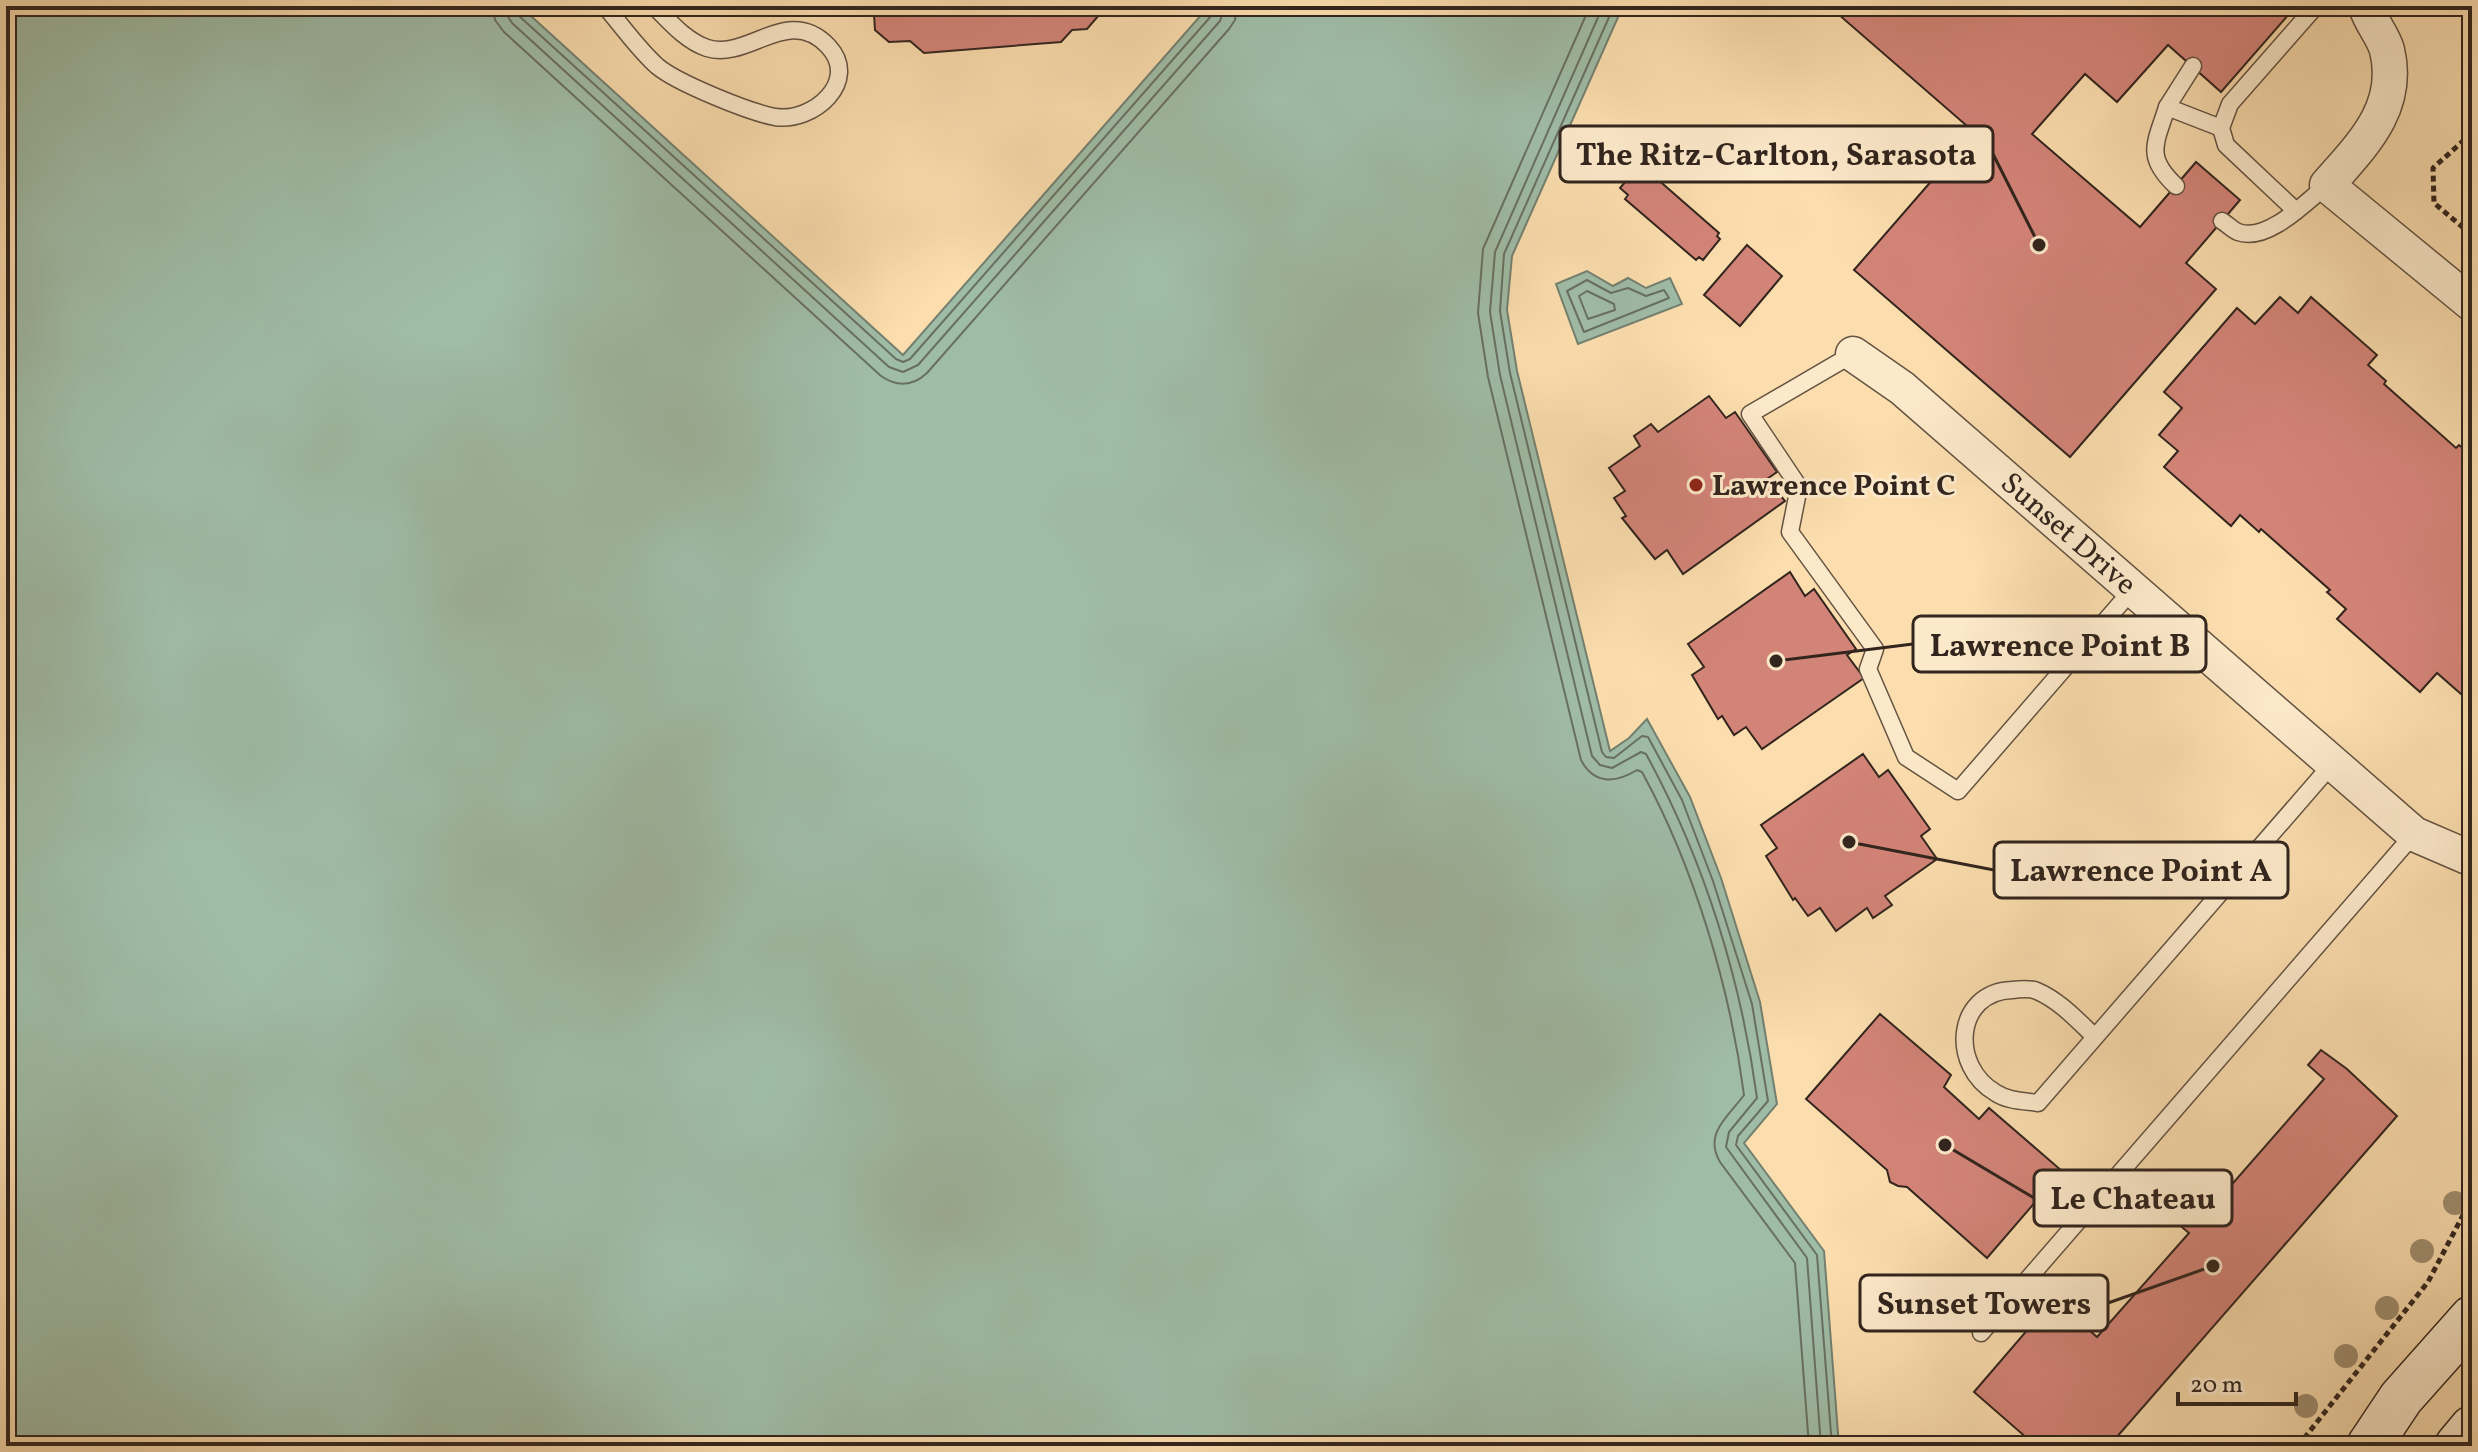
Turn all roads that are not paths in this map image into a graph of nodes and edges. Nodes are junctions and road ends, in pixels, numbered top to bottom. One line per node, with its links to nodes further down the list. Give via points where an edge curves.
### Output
1 (605, 6): 2 (lane, via 673,78 770,116 809,113 836,84 837,58 807,33 783,31 716,50 691,40)
2 (654, 6)
3 (2316, 6): 7 (lane, via 2230,104)
4 (2364, 6): 8 (street, via 2387,49 2390,93 2368,139)
5 (2193, 66): 6 (lane)
6 (2167, 107): 7 (lane); 9 (lane, via 2154,149 2160,171)
7 (2221, 128): 10 (lane, via 2226,145)
8 (2327, 185): 10 (lane); 12 (street)
9 (2176, 186)
10 (2296, 211): 11 (lane, via 2262,233 2238,232)
11 (2222, 221)
12 (2472, 304)
13 (1853, 354): 14 (street, Sunset Drive, via 1902,388); 14 (lane, via 1750,414 1799,487 1790,532 1875,649 1868,669 1906,757 1958,791)
14 (2133, 589): 15 (street, Sunset Drive)
15 (2333, 763): 16 (street, Sunset Drive); 18 (lane)
16 (2414, 834): 17 (street, Sunset Drive); 20 (lane)
17 (2472, 859)
18 (2095, 1037): 18 (lane, via 2038,1103 1996,1094 1965,1056 1964,1035 1974,1010 1999,990 2034,989 2060,1004)
19 (2472, 1318): 22 (main road, via 2401,1398)
20 (1981, 1333)
21 (2472, 1428): 23 (main road)
22 (2369, 1446)
23 (2457, 1446)

